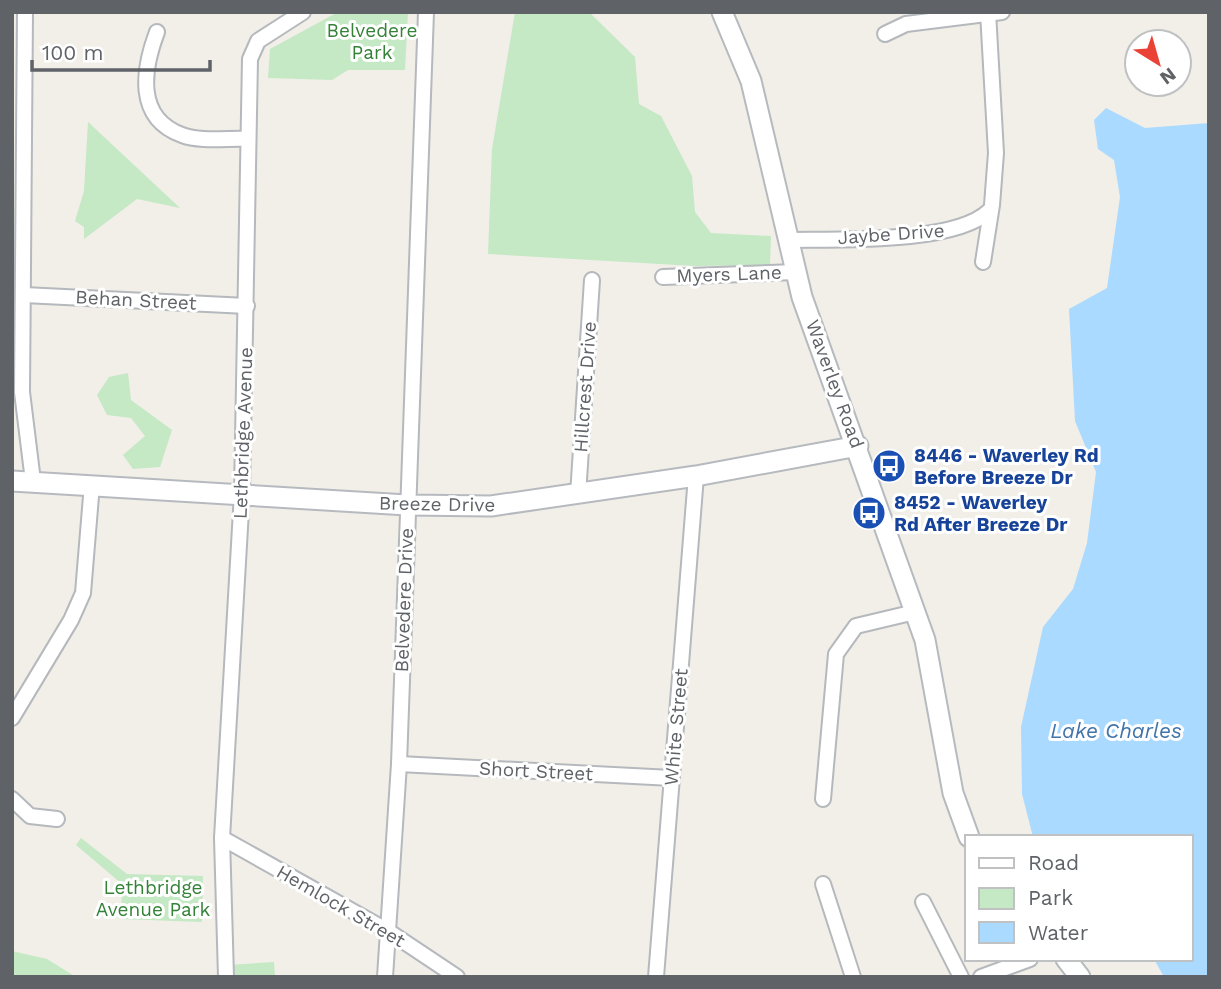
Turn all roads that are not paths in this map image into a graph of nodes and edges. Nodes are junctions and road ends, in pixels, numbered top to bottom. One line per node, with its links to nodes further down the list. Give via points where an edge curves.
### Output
1 (25, 12): 15 (street)
2 (303, 12): 8 (street, Lethbridge Avenue, via 279,25 253,49)
3 (426, 12): 24 (street, Belvedere Drive)
4 (722, 12): 10 (main road, Waverley Road, via 751,81)
5 (992, 13): 7 (street, via 906,24); 9 (street, via 996,153)
6 (157, 32): 8 (street, via 145,79 148,103 156,117 183,136)
7 (885, 34)
8 (248, 139): 16 (street, Lethbridge Avenue)
9 (989, 211): 10 (street, Jaybe Drive, via 959,228 918,234); 11 (street)
10 (787, 240): 12 (main road, Waverley Road)
11 (983, 262)
12 (796, 272): 13 (street, Myers Lane); 17 (main road, Waverley Road)
13 (663, 277)
14 (593, 280): 23 (street, Hillcrest Drive)
15 (24, 295): 16 (street, Behan Street); 20 (street, via 22,392)
16 (247, 306): 22 (street, Lethbridge Avenue)
17 (858, 446): 18 (main road, Breeze Drive); 25 (main road, Waverley Road)
18 (695, 476): 23 (main road, Breeze Drive); 28 (street, White Street)
19 (12, 481): 20 (main road, Breeze Drive)
20 (33, 481): 21 (main road, Breeze Drive)
21 (92, 484): 22 (main road, Breeze Drive); 26 (street, via 83,593)
22 (242, 493): 24 (main road, Breeze Drive); 33 (street, Lethbridge Avenue)
23 (578, 495): 24 (main road, Breeze Drive, via 491,506)
24 (407, 505): 27 (street, Belvedere Drive)
25 (915, 612): 30 (street, via 856,626 835,654); 32 (main road, Waverley Road, via 925,640 953,793)
26 (12, 718)
27 (399, 764): 28 (street, Short Street); 36 (street, Belvedere Drive)
28 (672, 778): 42 (street, White Street)
29 (12, 799): 31 (street, via 30,816)
30 (823, 799)
31 (57, 819)
32 (969, 835)
33 (222, 838): 36 (street, Hemlock Street); 39 (street, Lethbridge Avenue)
34 (823, 884): 43 (street)
35 (923, 902): 44 (street)
36 (388, 932): 40 (street, Belvedere Drive); 41 (street, Hemlock Street)
37 (1025, 961): 45 (street)
38 (1068, 961): 46 (main road)
39 (226, 977)
40 (385, 977)
41 (457, 977)
42 (656, 977)
43 (853, 977)
44 (961, 977)
45 (981, 977)
46 (1080, 977)

